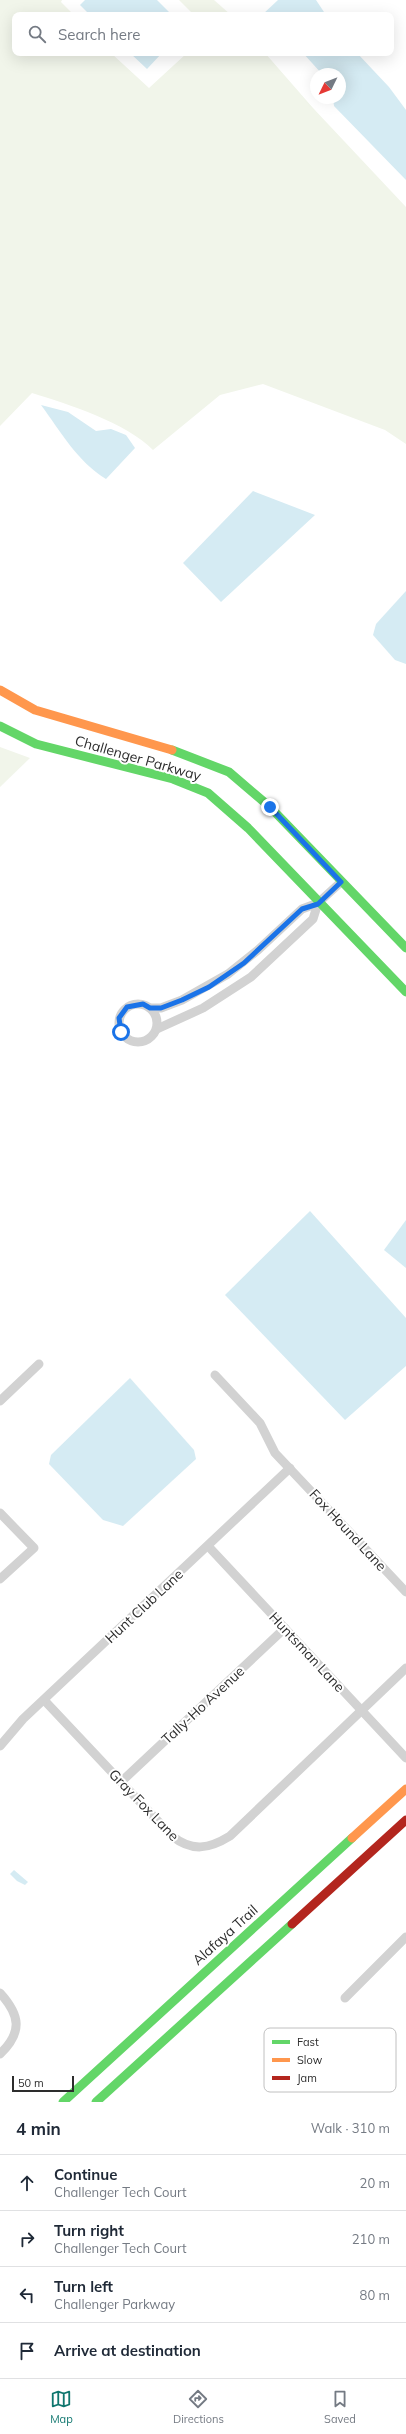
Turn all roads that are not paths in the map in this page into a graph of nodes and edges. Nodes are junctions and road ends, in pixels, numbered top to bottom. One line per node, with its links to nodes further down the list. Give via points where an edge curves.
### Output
1 (0, 690): 3 (main road, Challenger Parkway, via 35,710 187,754 229,772 270,807)
2 (0, 726): 4 (main road, Challenger Parkway, via 36,744 173,779 208,793 248,828)
3 (341, 882): 4 (street); 5 (main road, Challenger Parkway)
4 (318, 904): 6 (main road, Challenger Parkway); 7 (street, via 302,909 244,963 209,987 161,1008); 8 (street, via 313,919 251,977 204,1008)
5 (406, 948)
6 (406, 992)
7 (150, 1008): 8 (street, via 157,1018); 8 (street, via 143,1004 127,1007 120,1014 119,1025 124,1036 136,1042 148,1040)
8 (157, 1029)
9 (39, 1364): 11 (street)
10 (215, 1375): 12 (street, Fox Hound Lane, via 260,1423 271,1447)
11 (0, 1401)
12 (290, 1468): 14 (street, Hunt Club Lane); 16 (street, Fox Hound Lane)
13 (0, 1513): 15 (street, via 34,1548)
14 (208, 1546): 17 (street, Huntsman Lane); 19 (street, Hunt Club Lane)
15 (0, 1579)
16 (406, 1592)
17 (285, 1628): 20 (street, Huntsman Lane); 23 (street, Tally-Ho Avenue)
18 (406, 1668): 20 (street)
19 (44, 1700): 21 (street, Hunt Club Lane, via 23,1719); 23 (street, Gray Fox Lane)
20 (362, 1710): 22 (street, Huntsman Lane); 23 (street, Gray Fox Lane, via 230,1836 212,1846 192,1847 181,1844)
21 (0, 1746)
22 (406, 1758)
23 (122, 1781)
24 (406, 1789): 29 (main road, Alafaya Trail)
25 (406, 1820): 31 (main road)
26 (406, 1937): 28 (street)
27 (0, 1993): 32 (street, via 16,2014 15,2032)
28 (346, 1998)
29 (158, 2014): 30 (main road, Alafaya Trail); 31 (main road)
30 (135, 2035): 33 (main road, via 136,2051); 34 (main road, Alafaya Trail)
31 (151, 2042): 33 (main road)
32 (0, 2054)
33 (122, 2078): 35 (main road)
34 (63, 2102)
35 (96, 2102)

